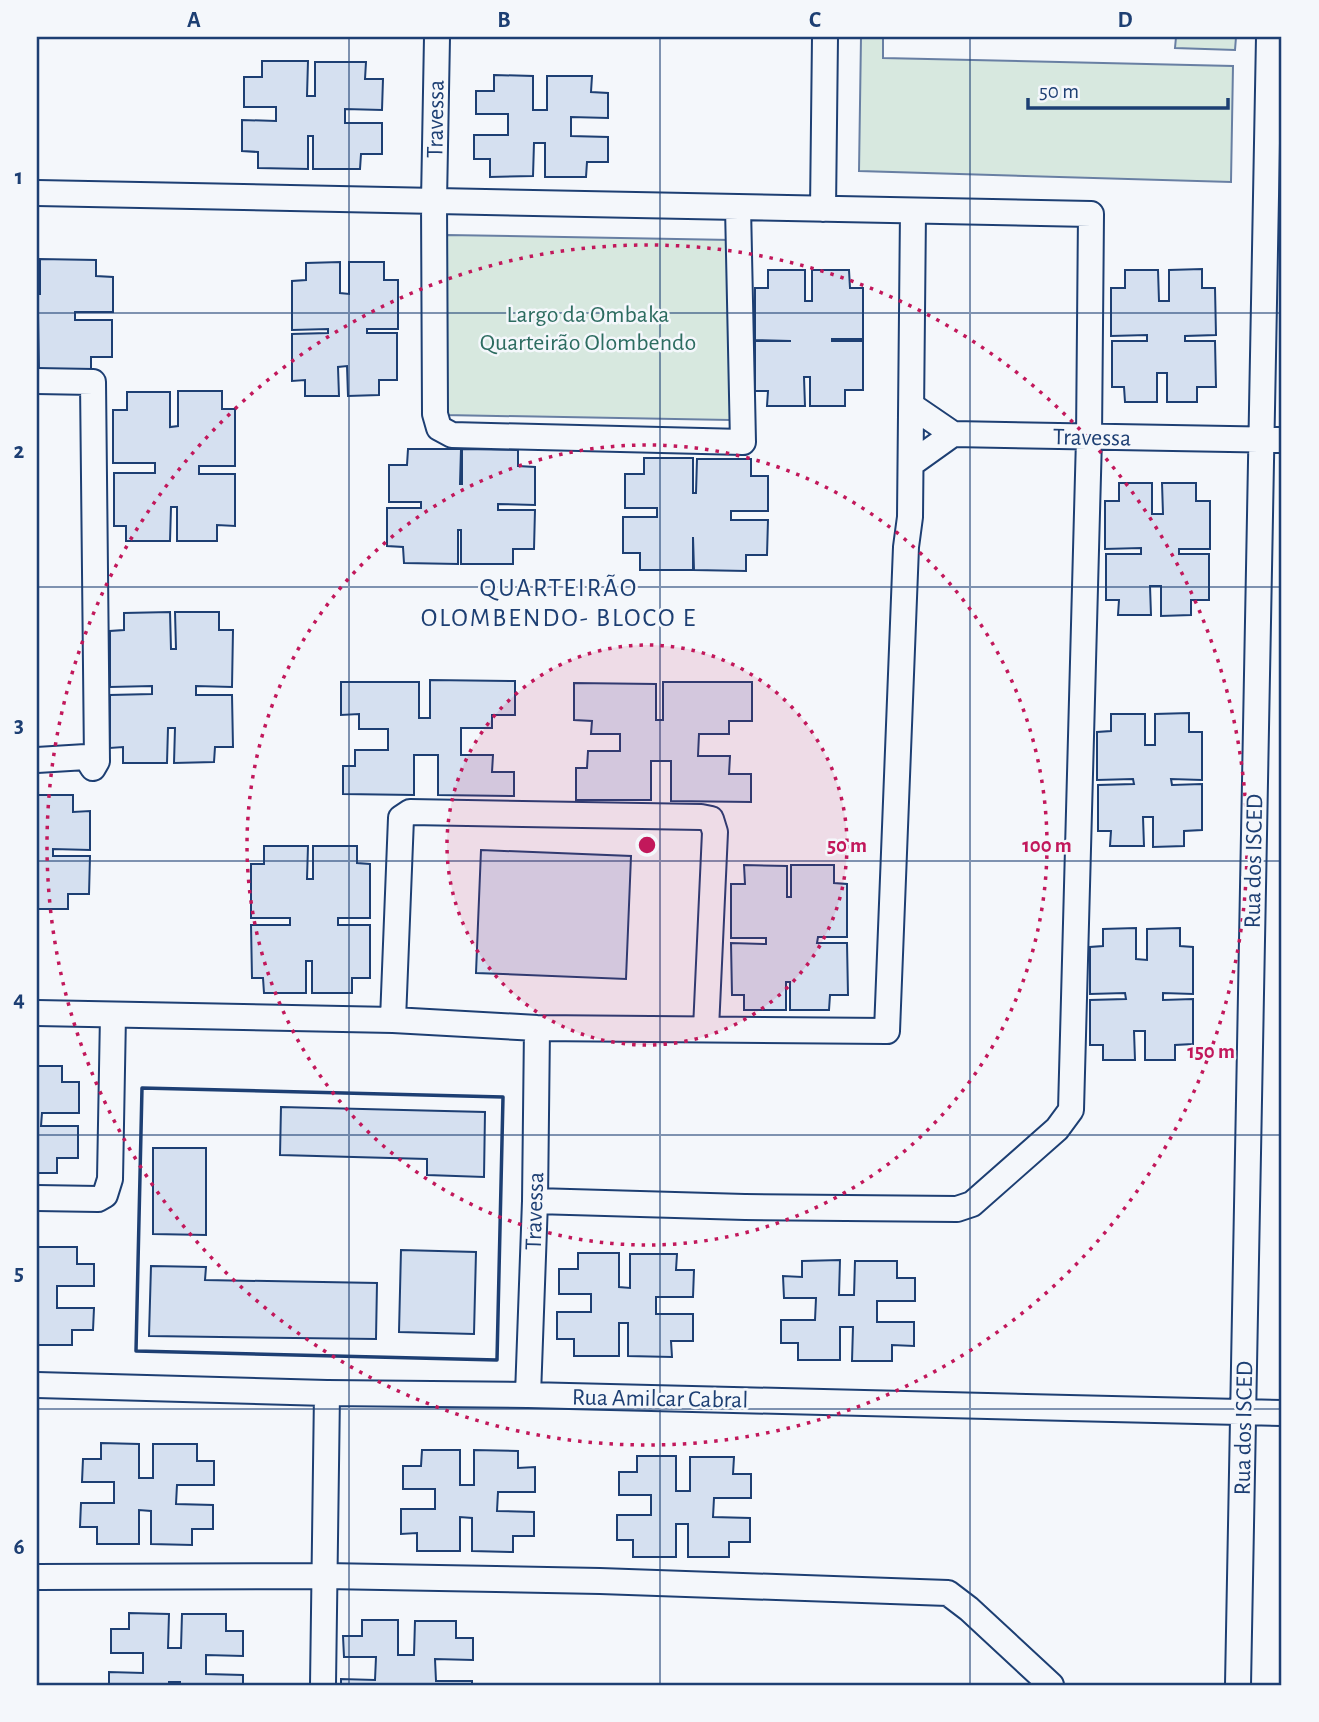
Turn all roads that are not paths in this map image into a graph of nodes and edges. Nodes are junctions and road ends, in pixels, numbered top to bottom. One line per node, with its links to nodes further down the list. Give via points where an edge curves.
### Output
1 (436, 37): 5 (street, Travessa)
2 (825, 37): 7 (street)
3 (1269, 37): 13 (street, Rua dos ISCED)
4 (37, 193): 5 (street)
5 (434, 201): 6 (street); 6 (street, Travessa, via 435,414 439,428 452,435 743,442)
6 (738, 207): 7 (street)
7 (823, 209): 8 (street)
8 (913, 211): 10 (street); 12 (street, via 1091,214)
9 (37, 381): 15 (street, via 93,382 97,761 93,768 86,757)
10 (912, 406): 11 (street); 14 (street)
11 (953, 434): 12 (street, Travessa); 14 (street)
12 (1089, 438): 13 (street, Travessa); 22 (street, via 1071,1110 1057,1129 972,1204 957,1209)
13 (1272, 440): 26 (street, Rua dos ISCED)
14 (911, 464): 20 (street, via 887,1031)
15 (37, 760)
16 (37, 1013): 17 (street)
17 (113, 1015): 18 (street); 21 (street, via 110,1179 105,1195 98,1199)
18 (393, 1020): 19 (street); 20 (street, via 401,818 410,812 701,817 711,819 715,832)
19 (537, 1028): 20 (street); 22 (street, Travessa)
20 (706, 1029)
21 (37, 1198)
22 (535, 1201): 25 (street, Travessa)
23 (37, 1385): 24 (street, Rua Amilcar Cabral)
24 (327, 1393): 25 (street, Rua Amilcar Cabral); 28 (street)
25 (528, 1395): 26 (street, Rua Amilcar Cabral)
26 (1243, 1412): 27 (street, Rua Amilcar Cabral); 32 (street, Rua dos ISCED)
27 (1282, 1413)
28 (325, 1576): 29 (street); 30 (street); 31 (street, via 948,1593)
29 (37, 1577)
30 (323, 1685)
31 (1051, 1685)
32 (1238, 1685)

